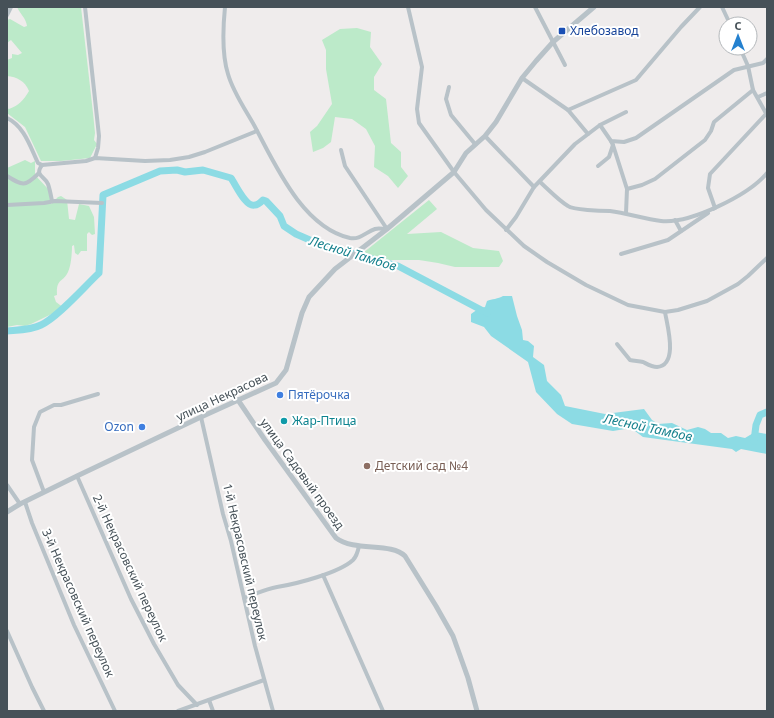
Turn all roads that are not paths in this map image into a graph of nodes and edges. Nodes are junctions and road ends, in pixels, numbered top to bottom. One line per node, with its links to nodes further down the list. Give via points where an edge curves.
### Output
1 (11, 7): 9 (street)
2 (85, 7): 31 (street, via 99,136)
3 (225, 7): 25 (street, via 224,42 230,81)
4 (408, 7): 34 (street, via 422,67 417,110 419,123)
5 (535, 7): 10 (street)
6 (594, 7): 8 (street, улица Некрасова)
7 (700, 7): 20 (street, via 636,80)
8 (588, 9): 10 (street, улица Некрасова)
9 (7, 15)
10 (553, 42): 13 (street); 15 (street, улица Некрасова)
11 (744, 56): 14 (street)
12 (767, 59): 14 (street, via 763,63)
13 (565, 65)
14 (748, 66): 17 (street); 28 (street, via 734,70 636,138)
15 (522, 78): 20 (street); 27 (street, улица Некрасова)
16 (449, 87): 29 (street, via 446,99 451,115)
17 (754, 90): 19 (street); 40 (street, via 714,122 705,140 655,179)
18 (767, 93): 19 (street)
19 (758, 97): 22 (street)
20 (568, 110): 26 (street)
21 (626, 112): 24 (street)
22 (766, 115): 44 (street, via 710,174 708,188)
23 (7, 118): 32 (street, via 21,128 38,163)
24 (600, 125): 26 (street); 28 (street)
25 (257, 131): 31 (street, via 190,157 145,161); 47 (street, via 286,185 318,221 350,238 356,238 376,228)
26 (588, 134): 38 (street, via 575,144)
27 (485, 136): 29 (street, улица Некрасова); 39 (street)
28 (612, 143): 33 (street, via 609,157); 40 (street)
29 (475, 144): 34 (street, улица Некрасова)
30 (341, 150): 47 (street, via 345,166)
31 (95, 158): 32 (street)
32 (42, 165): 35 (street)
33 (598, 166)
34 (454, 172): 47 (street, улица Некрасова); 48 (street)
35 (39, 173): 37 (street, via 28,183 19,184); 41 (street, via 47,182)
36 (767, 173): 44 (street, via 744,192)
37 (7, 176)
38 (540, 182): 39 (street); 45 (street, via 569,207)
39 (534, 187): 48 (street)
40 (627, 189): 45 (street)
41 (52, 201): 42 (street); 43 (street)
42 (102, 203)
43 (7, 205)
44 (715, 208): 46 (street); 49 (street)
45 (626, 213): 46 (street, via 662,221)
46 (675, 220): 49 (street)
47 (387, 229): 55 (street, улица Некрасова, via 335,269 309,297 282,377 276,383)
48 (506, 230): 52 (street, via 547,262 586,285 628,305)
49 (681, 231): 50 (street, via 668,240)
50 (621, 254)
51 (767, 258): 52 (street, via 738,284 706,301)
52 (665, 312): 53 (street, via 671,350 670,358 659,367 630,360)
53 (616, 344)
54 (98, 394): 59 (street, via 54,405 40,412 34,427 32,460)
55 (238, 400): 56 (street, улица Некрасова); 62 (street, улица Садовый проезд, via 332,534 342,542)
56 (201, 417): 57 (street, улица Некрасова); 64 (street, 1-й Некрасовский переулок)
57 (77, 476): 59 (street, улица Некрасова); 68 (street, 2-й Некрасовский переулок, via 131,599 154,644 178,685)
58 (7, 485): 60 (street, 3-й Некрасовский переулок)
59 (44, 492): 60 (street, улица Некрасова)
60 (23, 503): 61 (street, улица Некрасова); 70 (street, 3-й Некрасовский переулок, via 68,610)
61 (7, 512)
62 (359, 546): 63 (street, via 358,553 351,562); 75 (street, улица Садовый проезд, via 394,549 404,556 452,636)
63 (323, 575): 64 (street); 74 (street)
64 (244, 598): 66 (street, 1-й Некрасовский переулок)
65 (7, 631): 69 (street)
66 (264, 680): 67 (street); 73 (street, 1-й Некрасовский переулок)
67 (209, 700): 68 (street); 72 (street)
68 (196, 705): 71 (street)
69 (44, 711)
70 (115, 711)
71 (178, 711)
72 (213, 711)
73 (273, 711)
74 (383, 711)
75 (477, 711)

